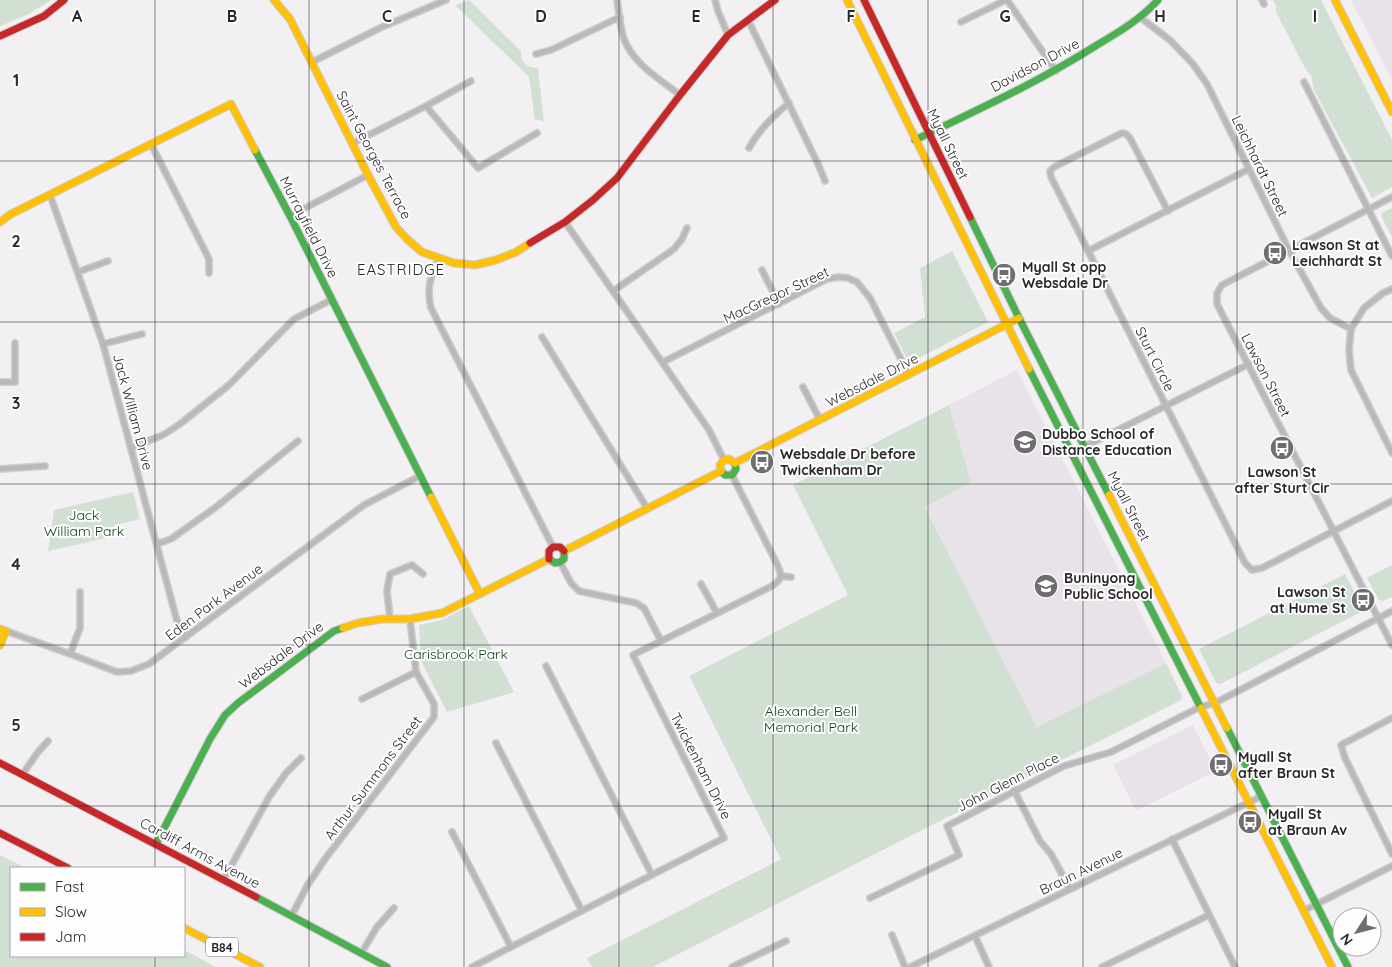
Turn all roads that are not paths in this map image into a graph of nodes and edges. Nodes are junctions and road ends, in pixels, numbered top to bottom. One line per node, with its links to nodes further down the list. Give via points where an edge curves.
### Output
1 (64, 0): 17 (street, via 44,16)
2 (274, 0): 19 (street, Saint Georges Terrace, via 290,19)
3 (446, 0): 19 (street)
4 (617, 0): 12 (street)
5 (715, 0): 16 (street)
6 (775, 0): 14 (street, Saint Georges Terrace)
7 (847, 0): 29 (street, Myall Street)
8 (864, 0): 28 (street, Myall Street)
9 (1006, 0): 15 (street); 20 (street)
10 (1158, 0): 13 (street, Davidson Drive)
11 (1335, 0): 26 (street)
12 (620, 16): 18 (street, via 551,50); 23 (street, via 624,39 633,56)
13 (1140, 17): 20 (street, Davidson Drive); 33 (street, Leichhardt Street, via 1171,41 1193,64 1207,84)
14 (748, 20): 16 (street, Saint Georges Terrace); 24 (street)
15 (961, 22)
16 (728, 35): 23 (street, Saint Georges Terrace)
17 (0, 36)
18 (536, 54)
19 (312, 62): 30 (street, Saint Georges Terrace)
20 (1056, 71): 28 (street, Davidson Drive)
21 (471, 81): 25 (street)
22 (1304, 82): 38 (street)
23 (680, 95): 42 (street, Saint Georges Terrace, via 617,178)
24 (789, 103): 32 (street, via 771,118); 35 (street)
25 (426, 106): 27 (street, via 478,168); 30 (street)
26 (1392, 112)
27 (537, 133)
28 (929, 133): 29 (street, Davidson Drive); 56 (street, Myall Street)
29 (915, 140): 57 (street, Myall Street)
30 (353, 143): 34 (street, Saint Georges Terrace)
31 (151, 144): 36 (street, Murrayfield Drive); 40 (street, Murrayfield Drive, via 231,104); 51 (street, via 209,258)
32 (749, 148)
33 (1249, 169): 39 (street); 44 (street, Leichhardt Street)
34 (368, 175): 40 (street); 47 (street, Saint Georges Terrace, via 396,228 422,252)
35 (825, 181)
36 (50, 195): 41 (street, Murrayfield Drive); 50 (street, Jack William Drive)
37 (1392, 197): 38 (street, Lawson Street)
38 (1368, 209): 44 (street, Lawson Street); 46 (street)
39 (1168, 211): 45 (street); 45 (street, Sturt Circle, via 1130,138 1122,133 1050,171)
40 (290, 216): 54 (street, Murrayfield Drive)
41 (0, 222)
42 (565, 222): 47 (street, Saint Georges Terrace, via 516,252 496,260 454,264); 53 (street)
43 (687, 228): 53 (street, via 674,248)
44 (1289, 250): 58 (street, Leichhardt Street, via 1321,308 1330,318); 64 (street, Lawson Street, via 1222,285 1216,292 1217,304)
45 (1088, 251): 68 (street, Sturt Circle)
46 (1392, 256)
47 (438, 259): 86 (street, via 429,286 431,308)
48 (108, 260): 50 (street)
49 (762, 270): 55 (street)
50 (78, 272): 62 (street, Jack William Drive)
51 (209, 272)
52 (1392, 289): 58 (street, via 1364,308)
53 (613, 291): 63 (street)
54 (331, 300): 72 (street, via 294,319 229,385 180,424); 81 (street, Murrayfield Drive)
55 (779, 304): 63 (street, MacGregor Street); 65 (street, MacGregor Street, via 827,279 839,277 857,282 870,298)
56 (1019, 318): 57 (street, Websdale Drive); 71 (street, Myall Street)
57 (1007, 325): 65 (street, Websdale Drive); 73 (street, Myall Street)
58 (1351, 329): 74 (street, via 1350,370)
59 (142, 334): 62 (street)
60 (542, 337): 83 (street)
61 (15, 343): 66 (street, via 15,382)
62 (103, 344): 72 (street, Jack William Drive)
63 (663, 362): 75 (street, via 709,430)
64 (1249, 364): 68 (street); 84 (street, Lawson Street)
65 (908, 375): 69 (street, Websdale Drive)
66 (0, 382)
67 (803, 387): 69 (street)
68 (1166, 405): 71 (street); 84 (street, Sturt Circle, via 1245,564 1252,570 1262,568)
69 (820, 420): 76 (street, Websdale Drive)
70 (298, 441): 85 (street, via 216,507 171,539)
71 (1085, 446): 73 (street); 110 (street, Myall Street)
72 (131, 448): 85 (street, Jack William Drive)
73 (1072, 453): 111 (street, Myall Street)
74 (1392, 453)
75 (724, 460): 76 (street, via 730,459); 79 (street)
76 (735, 464): 80 (street, via 736,471)
77 (45, 466): 78 (street)
78 (0, 468)
79 (721, 471): 80 (street, via 725,475); 83 (street)
80 (732, 474): 91 (street)
81 (420, 476): 95 (street, Murrayfield Drive); 102 (street, Eden Park Avenue, via 364,505)
82 (1392, 500): 84 (street, Sturt Circle)
83 (647, 508): 87 (street)
84 (1333, 531): 98 (street, Lawson Street)
85 (157, 544): 102 (street, Jack William Drive, via 177,621)
86 (553, 548): 87 (street); 88 (street, via 549,551)
87 (564, 551): 89 (street, via 565,556)
88 (549, 558): 89 (street, via 555,563); 95 (street, Websdale Drive)
89 (560, 562): 103 (street, via 578,591 636,603 644,608)
90 (423, 574): 99 (street, via 412,565 390,574 387,592)
91 (781, 576): 92 (street); 97 (street, Twickenham Drive, via 776,583)
92 (791, 577)
93 (702, 584): 97 (street)
94 (80, 592): 106 (street, via 80,628)
95 (480, 594): 100 (street, Websdale Drive, via 442,613)
96 (1392, 612): 98 (street, John Glenn Place)
97 (717, 614): 103 (street, Twickenham Drive)
98 (1378, 618): 105 (street, Lawson Street); 110 (street, John Glenn Place)
99 (390, 619): 100 (street, Websdale Drive); 124 (street, Websdale Drive, via 358,623 334,631 225,715)
100 (410, 619): 108 (street, Arthur Summons Street)
101 (3, 630): 104 (street); 106 (street, Eden Park Avenue)
102 (186, 636): 106 (street, Eden Park Avenue, via 149,664 132,671 117,672)
103 (661, 641): 128 (street, Twickenham Drive, via 633,656 724,838)
104 (0, 645)
105 (1392, 645)
106 (70, 654)
107 (546, 666): 128 (street)
108 (416, 672): 109 (street); 136 (street, Arthur Summons Street, via 434,704 434,717 326,859)
109 (362, 699)
110 (1215, 703): 111 (street, John Glenn Place); 119 (street, Myall Street)
111 (1200, 707): 118 (street, John Glenn Place, via 1111,752 1064,766); 120 (street, Myall Street)
112 (1392, 718): 125 (street, via 1342,745 1345,758)
113 (48, 741): 117 (street)
114 (496, 743): 135 (street)
115 (301, 758): 129 (street, via 269,797)
116 (0, 763): 117 (street, Cardiff Arms Avenue)
117 (22, 775): 124 (street, Cardiff Arms Avenue)
118 (1014, 790): 130 (street); 131 (street, John Glenn Place, via 946,826 959,855)
119 (1262, 796): 120 (street, Braun Avenue); 132 (street, Myall Street)
120 (1248, 803): 123 (street, Braun Avenue); 134 (street, Myall Street)
121 (452, 832): 142 (street)
122 (0, 833): 127 (street)
123 (1172, 839): 130 (street, Braun Avenue); 137 (street)
124 (156, 844): 129 (street, Cardiff Arms Avenue)
125 (1392, 854)
126 (1392, 866): 132 (street)
127 (66, 867)
128 (652, 875): 135 (street, Twickenham Drive)
129 (224, 879): 136 (street, Cardiff Arms Avenue)
130 (1070, 889): 140 (street, Braun Avenue)
131 (870, 898)
132 (1316, 904): 134 (street); 154 (street, Myall Street)
133 (394, 908): 143 (street, via 377,927)
134 (1303, 910): 153 (street, Myall Street)
135 (582, 911): 142 (street, Twickenham Drive)
136 (292, 915): 143 (street, Cardiff Arms Avenue)
137 (1209, 915): 151 (street); 152 (street)
138 (185, 929): 144 (street, B84)
139 (892, 935): 148 (street)
140 (975, 936): 149 (street, Braun Avenue); 150 (street)
141 (786, 940): 147 (street)
142 (511, 946): 146 (street, Twickenham Drive)
143 (362, 952): 145 (street, Cardiff Arms Avenue)
144 (260, 967)
145 (387, 967)
146 (472, 967)
147 (732, 967)
148 (905, 967)
149 (910, 967)
150 (989, 967)
151 (1102, 967)
152 (1235, 967)
153 (1332, 967)
154 (1348, 967)

